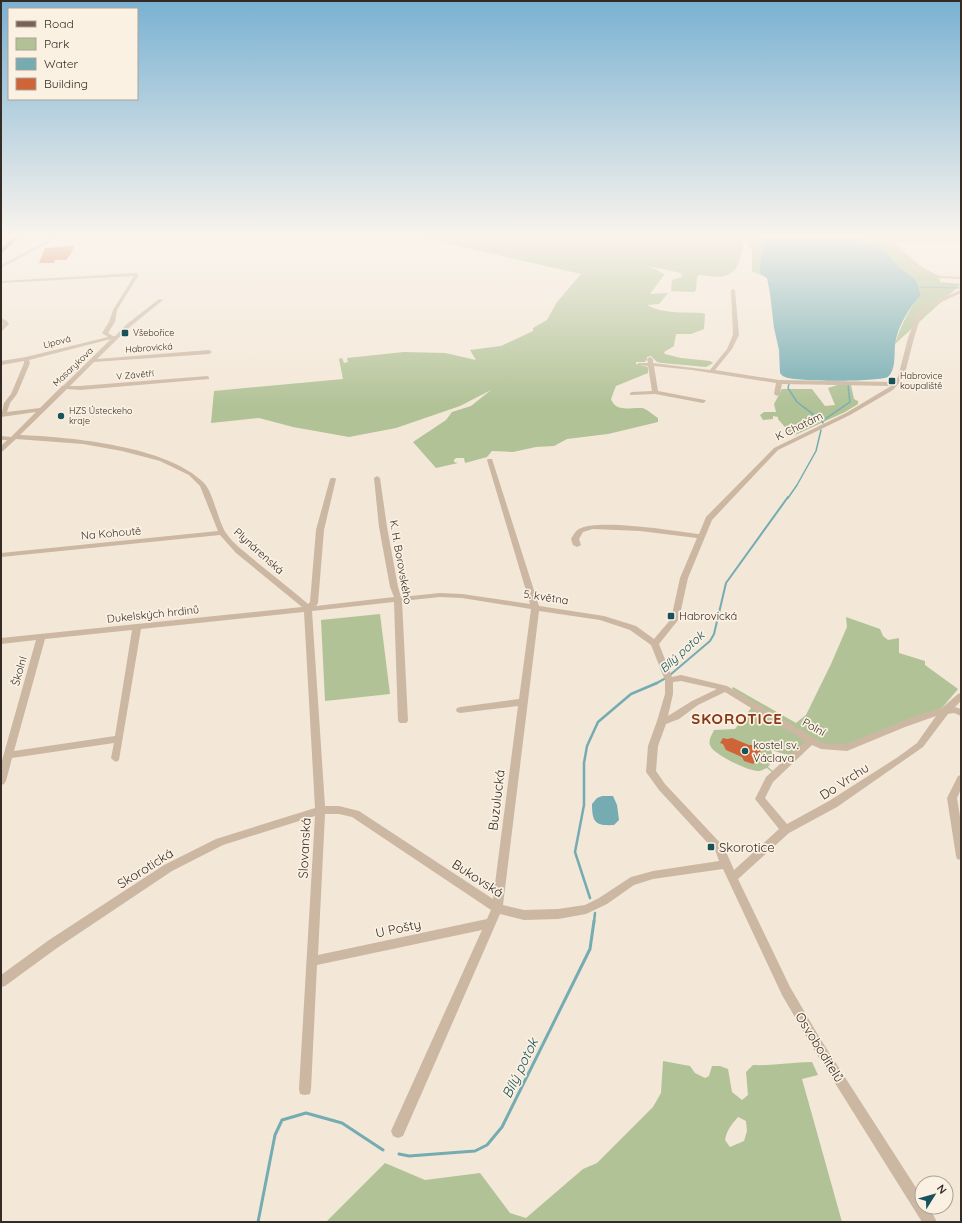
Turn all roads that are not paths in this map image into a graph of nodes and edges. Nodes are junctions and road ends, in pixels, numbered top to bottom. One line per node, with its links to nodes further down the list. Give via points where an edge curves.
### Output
1 (125, 293): 7 (street, via 105,333)
2 (733, 293): 14 (street, via 736,334 729,350)
3 (956, 293): 17 (street, via 926,307 919,316 901,377)
4 (160, 300): 7 (street, Masarykova)
5 (1, 320): 6 (street, via 6,324)
6 (1, 330)
7 (114, 337): 9 (street, Lipová); 10 (street, Masarykova)
8 (209, 352): 10 (street, Habrovická)
9 (26, 359): 12 (street, Lipová); 24 (street, via 27,363)
10 (91, 361): 18 (street, Masarykova)
11 (650, 361): 13 (street); 14 (street); 19 (street)
12 (1, 363)
13 (640, 364)
14 (712, 371): 16 (street)
15 (207, 378): 18 (street, V Závětří)
16 (778, 382): 17 (street); 21 (street)
17 (892, 386): 32 (street, K Chatám, via 848,414 776,449 709,520)
18 (64, 388): 23 (street, Masarykova)
19 (655, 392): 20 (street); 22 (street)
20 (632, 394)
21 (777, 394)
22 (703, 401)
23 (41, 410): 24 (street); 26 (street, Masarykova)
24 (3, 414)
25 (1, 438): 26 (street, Plynárenská)
26 (13, 438): 27 (street, Masarykova); 31 (street, Plynárenská, via 83,442 162,460 191,474 203,485)
27 (1, 450)
28 (490, 460): 37 (street, Buzulucká)
29 (377, 478): 35 (street, K. H. Borovského, via 383,527)
30 (333, 479): 36 (street, via 320,530 314,603)
31 (222, 533): 34 (street, Na Kohoutě); 36 (street, Plynárenská)
32 (702, 536): 33 (street, via 592,527 580,531 575,539); 41 (street, K Chatám, via 684,578 675,619)
33 (577, 545)
34 (1, 555)
35 (398, 598): 36 (street, 5. května); 37 (street, 5. května, via 452,595); 49 (street, K. H. Borovského)
36 (308, 608): 38 (street, Dukelských hrdinů); 58 (street, Slovanská)
37 (536, 608): 41 (street, 5. května, via 601,618 633,628); 45 (street, Buzulucká)
38 (137, 627): 39 (street, Dukelských hrdinů); 51 (street)
39 (41, 638): 40 (street, Dukelských hrdinů); 53 (street, Školní)
40 (1, 641)
41 (655, 644): 42 (street)
42 (668, 677): 43 (street, Polní); 50 (street, via 669,694)
43 (724, 688): 50 (street, via 719,693 696,702 672,720); 52 (street, Polní)
44 (961, 696): 47 (street, Do Vrchu)
45 (523, 702): 46 (street); 63 (street, Buzulucká)
46 (460, 710)
47 (945, 711): 48 (street, via 956,710); 52 (street, Polní, via 847,748 821,746); 59 (street, Do Vrchu, via 920,745 833,804)
48 (961, 713)
49 (403, 721)
50 (662, 721): 61 (street, via 653,746 651,772 720,850)
51 (119, 739): 54 (street); 55 (street)
52 (811, 740): 59 (street, via 769,780 760,799)
53 (6, 744): 54 (street, Školní)
54 (8, 755): 57 (street, Školní)
55 (116, 758)
56 (961, 780): 60 (street, via 952,798)
57 (1, 781)
58 (320, 810): 63 (street, Bukovská, via 339,810 355,814); 65 (street, Slovanská); 66 (street, Skorotická, via 220,842 168,868 53,944)
59 (785, 830): 62 (street, Do Vrchu)
60 (961, 856)
61 (725, 864): 62 (street, Osvoboditelů); 63 (street, Bukovská, via 652,875 631,882 586,909 558,914 524,915)
62 (732, 878): 69 (street, Osvoboditelů, via 786,991)
63 (497, 908): 64 (street, Buzulucká)
64 (490, 923): 65 (street, U Pošty); 68 (street, Buzulucká)
65 (312, 961): 67 (street, Slovanská)
66 (1, 982)
67 (305, 1089)
68 (398, 1131)
69 (930, 1222)

